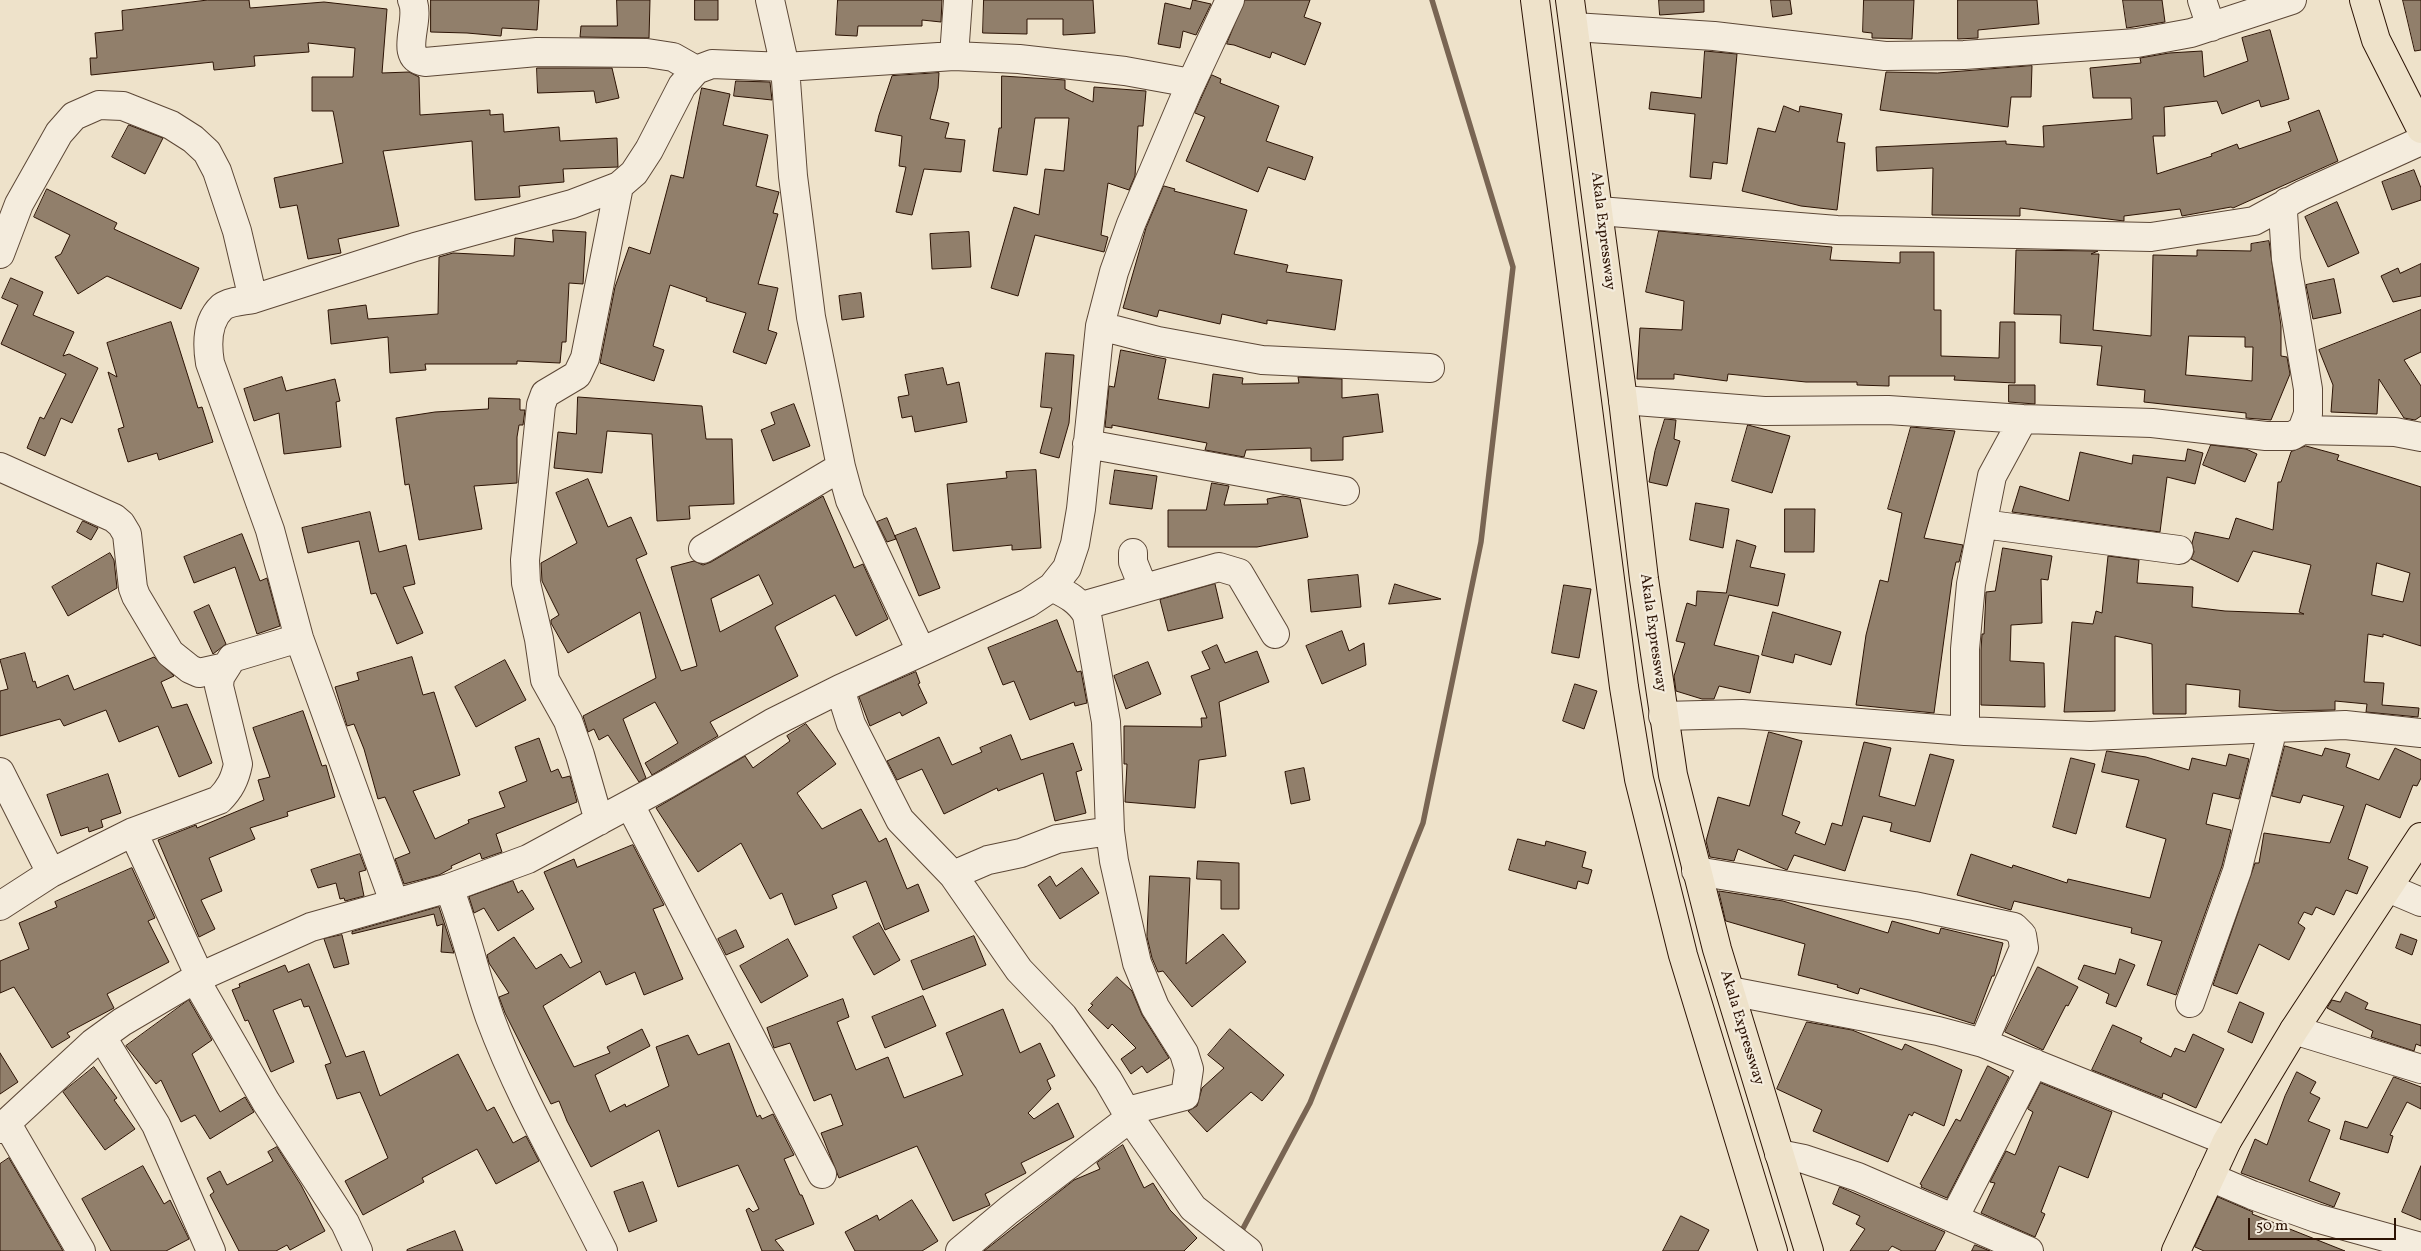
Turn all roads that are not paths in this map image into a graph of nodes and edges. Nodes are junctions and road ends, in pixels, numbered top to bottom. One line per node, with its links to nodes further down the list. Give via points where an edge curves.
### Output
1 (412, 0): 14 (street, via 416,17 410,48 412,57 417,61 536,52 647,54 673,58)
2 (770, 0): 13 (street)
3 (958, 0): 12 (street)
4 (1230, 0): 15 (street)
5 (1535, 0): 85 (main road, via 1621,668 1639,779 1683,955)
6 (1570, 0): 10 (main road, Akala Expressway)
7 (2202, 0): 11 (street)
8 (2292, 0): 11 (street)
9 (2364, 0): 16 (main road, via 2376,40)
10 (1574, 27): 11 (street, via 1714,36 1885,56 2137,43); 20 (main road, Akala Expressway)
11 (2212, 27)
12 (954, 56): 13 (street); 15 (street, via 1019,59)
13 (785, 66): 14 (street, via 712,64); 31 (street, via 793,176 811,317)
14 (696, 70): 18 (street, via 682,86 634,173)
15 (1191, 83): 23 (street, via 1131,224)
16 (2421, 129)
17 (2421, 141): 19 (street)
18 (619, 186): 22 (street, via 572,204 415,247); 51 (street, via 585,358 577,375 545,394 541,405 525,560 526,583 545,680 568,720)
19 (2287, 202): 20 (street, via 2254,221 2151,237 1837,230); 27 (street, via 2283,212 2286,259 2308,389 2308,414)
20 (1599, 211): 25 (main road, Akala Expressway)
21 (0, 254): 22 (street, via 19,204 60,133 74,116 99,105 123,106 171,125 207,152 238,231)
22 (253, 299): 41 (street, via 222,307 209,333 210,363 270,530)
23 (1100, 326): 24 (street, via 1158,341 1262,360); 29 (street)
24 (1430, 368)
25 (1623, 400): 26 (street, via 1764,411 1888,410); 45 (main road, Akala Expressway)
26 (2023, 419): 27 (street, via 2152,423 2266,436 2292,436); 33 (street, via 1992,476)
27 (2302, 430): 28 (street, via 2395,432)
28 (2421, 437)
29 (1087, 444): 32 (street); 37 (street, via 1075,544 1067,568)
30 (0, 467): 43 (street, via 121,524 127,534 133,588 170,653 190,670 199,673)
31 (841, 467): 34 (street); 42 (street, via 854,508)
32 (1345, 491)
33 (1983, 524): 35 (street); 47 (street, via 1971,584 1965,649)
34 (703, 549)
35 (2179, 550)
36 (1133, 553): 38 (street, via 1133,562)
37 (1052, 587): 39 (street); 42 (street, via 1028,603)
38 (1143, 587): 39 (street); 40 (street, via 1219,567 1232,569 1239,573)
39 (1082, 606): 52 (street, via 1087,615 1106,722)
40 (1275, 634)
41 (298, 638): 43 (street, via 232,658); 60 (street)
42 (921, 651): 44 (street)
43 (226, 667): 53 (street, via 218,686 238,764 227,792 219,800)
44 (840, 689): 50 (street, via 772,723); 57 (street, via 851,724 900,820)
45 (1663, 716): 47 (street, via 1742,714); 55 (main road, Akala Expressway, via 1673,775)
46 (2273, 728): 47 (street, via 2090,736); 48 (street, via 2345,725); 65 (street, via 2237,871)
47 (1965, 732)
48 (2421, 732)
49 (0, 772): 56 (street)
50 (630, 805): 51 (street); 75 (street)
51 (599, 821): 58 (street, via 528,859)
52 (1110, 831): 57 (street, via 1057,839 1022,853 988,860); 71 (street, via 1137,963 1155,1007 1184,1053 1189,1069 1185,1096 1134,1109)
53 (133, 832): 56 (street); 63 (street)
54 (2421, 837): 59 (main road)
55 (1696, 871): 64 (main road, Akala Expressway); 68 (street, via 1914,906 2014,927 2022,936 2024,948)
56 (51, 873): 62 (street)
57 (953, 875): 71 (street, via 1019,970 1063,1016)
58 (449, 888): 60 (street); 82 (street, via 491,1020 532,1112)
59 (2388, 888): 61 (street); 66 (main road)
60 (394, 902): 63 (street, via 311,927)
61 (2421, 902)
62 (0, 906)
63 (197, 978): 67 (street); 81 (street, via 266,1102 345,1223)
64 (1730, 991): 68 (street, via 1938,1031); 74 (main road, Akala Expressway)
65 (2190, 1003)
66 (2294, 1030): 70 (street); 73 (main road)
67 (102, 1037): 72 (street); 80 (street, via 156,1125)
68 (1984, 1043): 69 (street)
69 (2034, 1063): 73 (street); 77 (street)
70 (2421, 1069)
71 (1131, 1119): 83 (street, via 1008,1210); 84 (street, via 1193,1208)
72 (4, 1126): 79 (street)
73 (2227, 1141): 76 (main road)
74 (1779, 1154): 77 (street, via 1858,1177); 86 (main road, Akala Expressway)
75 (822, 1174)
76 (2210, 1177): 78 (street, via 2316,1218); 88 (main road)
77 (1954, 1218): 87 (street)
78 (2421, 1247)
79 (81, 1251)
80 (211, 1251)
81 (358, 1251)
82 (603, 1251)
83 (960, 1251)
84 (1248, 1251)
85 (1773, 1251)
86 (1809, 1251)
87 (2029, 1251)
88 (2176, 1251)

